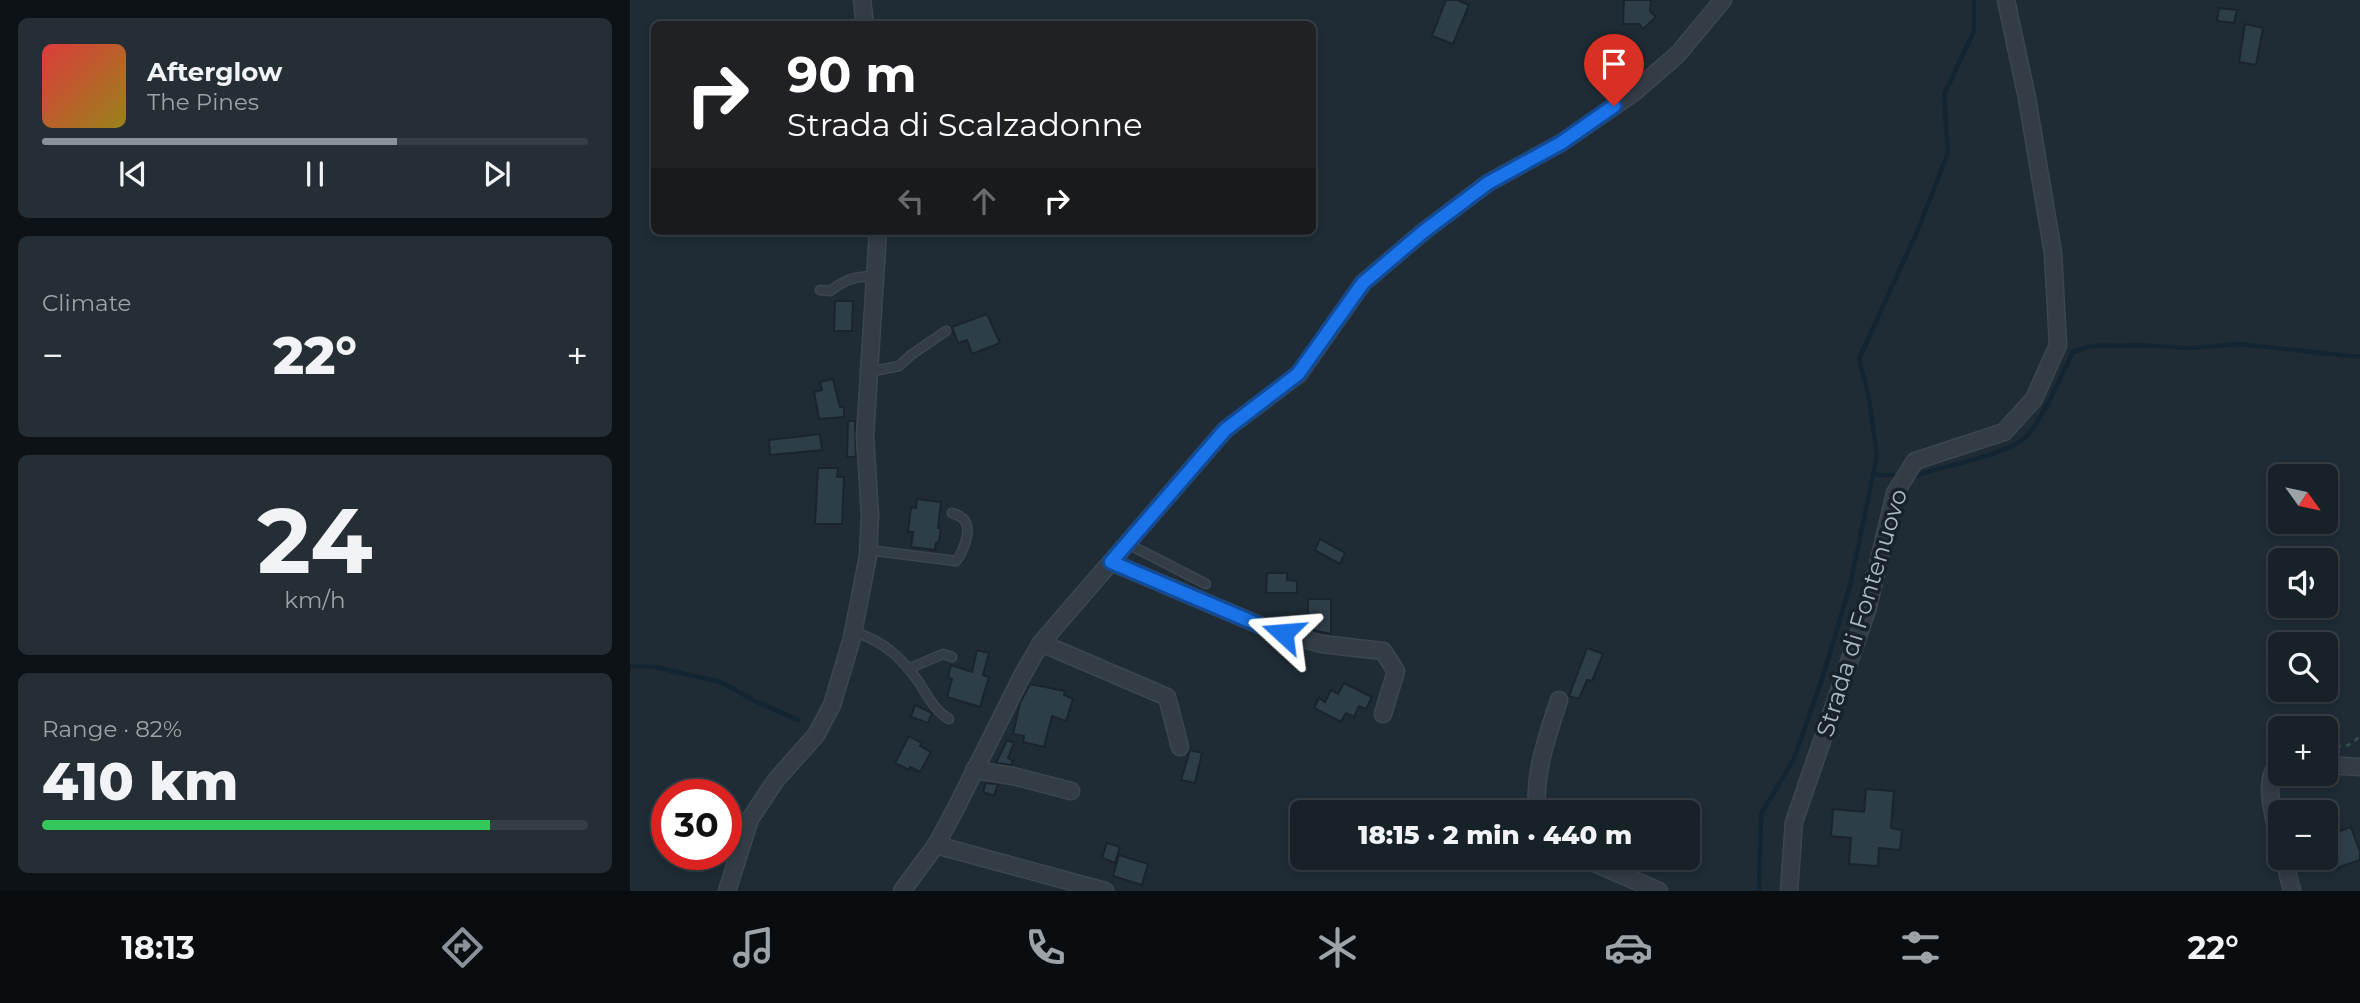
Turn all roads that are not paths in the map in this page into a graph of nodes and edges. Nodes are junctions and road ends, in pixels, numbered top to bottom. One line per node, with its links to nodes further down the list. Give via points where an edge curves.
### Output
1 (862, 0): 4 (street)
2 (1723, 0): 11 (street, via 1678,54 1632,94 1561,143 1488,183 1363,283 1298,374 1225,430)
3 (2006, 0): 35 (street, Strada di Fontenuovo, via 2053,253 2058,345 2034,399 2004,432 1915,461 1895,494 1868,607 1794,822)
4 (865, 21)
5 (878, 235): 6 (street)
6 (874, 276): 7 (lane, via 851,277 830,291); 9 (street)
7 (820, 290)
8 (946, 331): 9 (lane, via 900,366)
9 (869, 372): 12 (street, via 865,436)
10 (952, 513): 12 (lane, via 967,523 956,561)
11 (1128, 544): 13 (street); 14 (lane)
12 (868, 550): 15 (street)
13 (1111, 562): 16 (street); 20 (street, via 1264,627 1321,644 1383,651 1396,671)
14 (1206, 583)
15 (854, 632): 18 (lane, via 876,639); 31 (street, via 832,705 816,735 776,780 750,819)
16 (1041, 643): 22 (street, via 1167,697); 25 (street)
17 (952, 657): 18 (lane, via 943,654)
18 (908, 669): 21 (lane, via 938,713)
19 (1559, 700): 27 (street, via 1541,755)
20 (1383, 715)
21 (949, 719)
22 (1180, 747)
23 (2338, 766): 24 (street)
24 (2360, 767)
25 (974, 770): 26 (street); 28 (street)
26 (1071, 791)
27 (1536, 800)
28 (936, 845): 32 (street); 33 (street)
29 (1611, 870): 34 (street)
30 (2287, 870): 36 (street)
31 (727, 891)
32 (902, 891)
33 (1105, 891)
34 (1659, 891)
35 (1789, 891)
36 (2291, 891)

